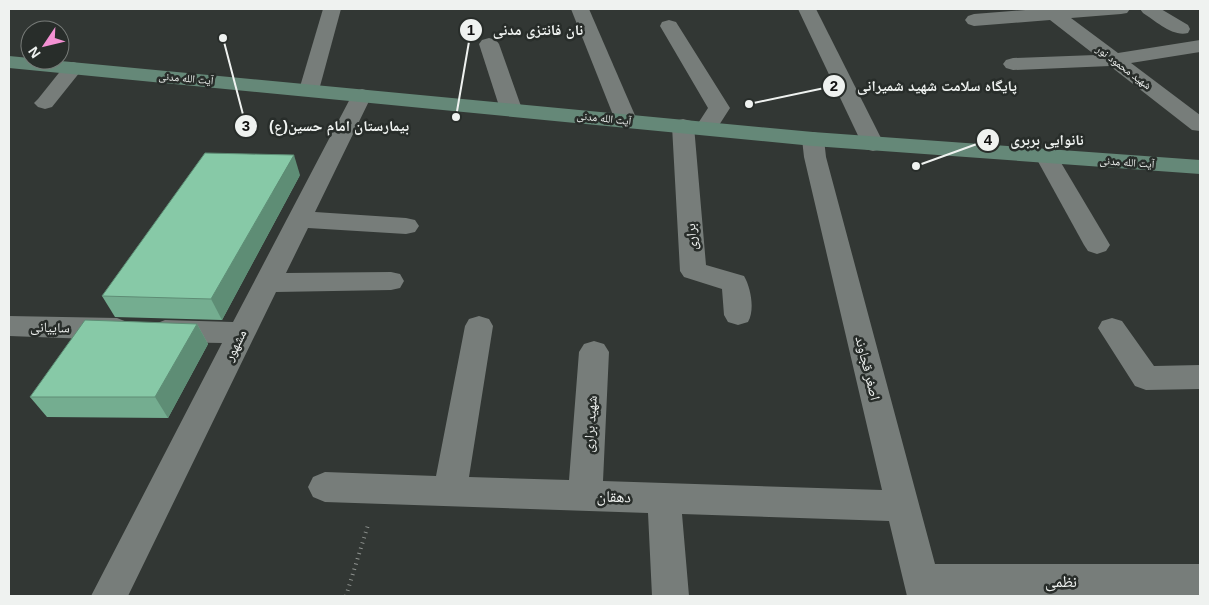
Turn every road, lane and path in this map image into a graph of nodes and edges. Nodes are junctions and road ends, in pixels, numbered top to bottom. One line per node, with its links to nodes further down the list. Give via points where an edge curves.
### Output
1 (332, 9): 16 (street)
2 (580, 9): 20 (street)
3 (807, 9): 24 (street)
4 (1121, 9): 6 (street)
5 (1149, 9): 9 (street)
6 (1051, 12): 7 (street); 12 (street, شهید محمود نور)
7 (974, 20)
8 (669, 26): 22 (street, via 719,108)
9 (1182, 29)
10 (489, 44): 19 (street)
11 (1200, 46): 12 (street)
12 (1114, 60): 14 (street); 21 (street, شهید محمود نور)
13 (9, 62): 15 (main road, آیت الله مدنی)
14 (1013, 64)
15 (74, 68): 16 (main road, آیت الله مدنی); 18 (street)
16 (309, 90): 17 (main road, آیت الله مدنی)
17 (362, 95): 19 (main road, آیت الله مدنی); 27 (street, مشهور)
18 (45, 103)
19 (511, 109): 20 (main road, آیت الله مدنی)
20 (626, 120): 22 (main road, آیت الله مدنی)
21 (1200, 125)
22 (694, 127): 23 (main road, آیت الله مدنی); 32 (street, براری, via 693,271 735,283)
23 (813, 139): 24 (main road, آیت الله مدنی); 44 (street, اصغر قجاوند)
24 (873, 144): 25 (main road, آیت الله مدنی)
25 (1046, 156): 26 (main road, آیت الله مدنی); 29 (street)
26 (1200, 167)
27 (299, 219): 28 (street); 31 (street, مشهور)
28 (406, 226)
29 (1097, 245)
30 (391, 282): 31 (street)
31 (267, 283): 36 (street, مشهور)
32 (738, 315)
33 (9, 326): 36 (street, ساییانی)
34 (478, 326): 41 (street)
35 (1112, 328): 38 (street, via 1146,378)
36 (242, 333): 47 (street, مشهور)
37 (594, 352): 42 (street, شهید براری)
38 (1200, 377)
39 (325, 487): 40 (street, دهقان)
40 (379, 488): 41 (street, دهقان); 48 (path)
41 (450, 491): 42 (street, دهقان)
42 (586, 496): 43 (street, دهقان)
43 (664, 498): 44 (street, دهقان); 49 (street)
44 (903, 506): 46 (street, اصغر قجاوند)
45 (1200, 581): 46 (street, نظمی)
46 (923, 589)
47 (109, 596)
48 (346, 596)
49 (670, 596)

